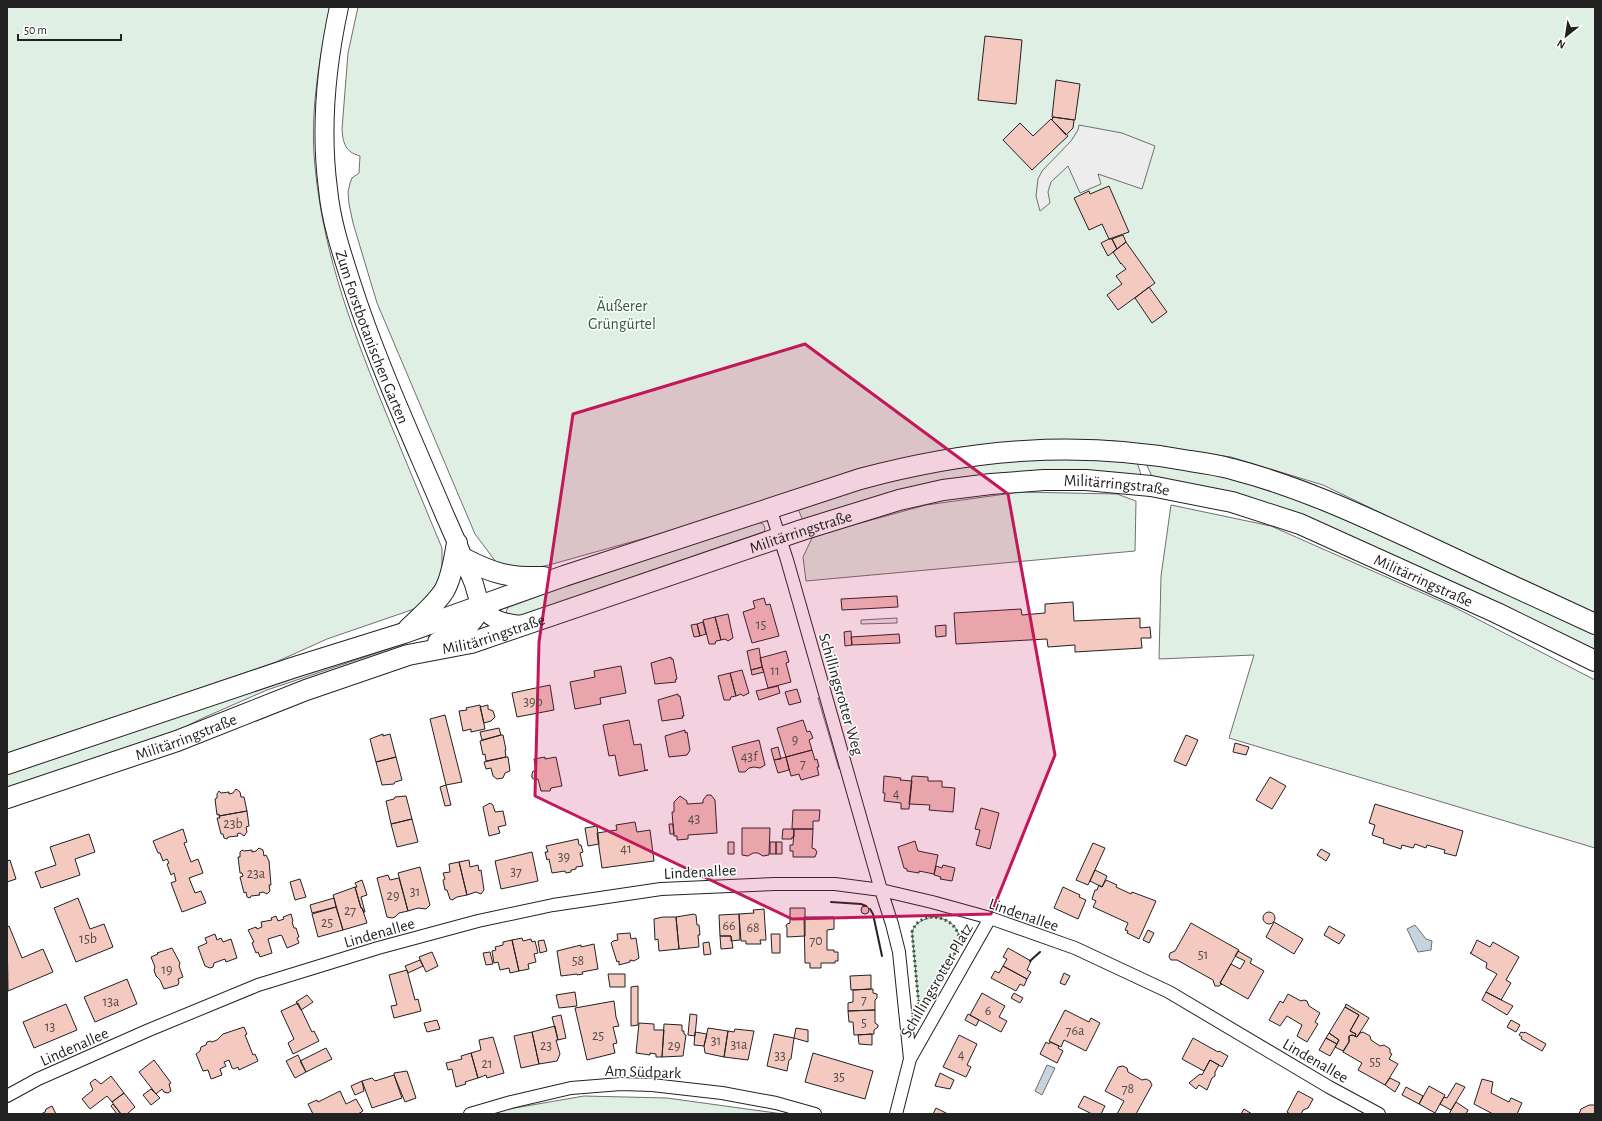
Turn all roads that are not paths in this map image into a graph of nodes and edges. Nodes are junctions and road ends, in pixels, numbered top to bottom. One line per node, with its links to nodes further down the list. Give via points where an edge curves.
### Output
1 (339, 7): 4 (main road, Zum Forstbotanischen Garten, via 330,50 324,116 328,189 333,222 362,315)
2 (770, 508): 3 (street, Schillingsrotter Weg); 5 (main road, Militärringstraße); 7 (main road, Militärringstraße, via 893,470 971,455 1062,449 1140,453 1232,468 1312,494)
3 (780, 538): 8 (main road, Militärringstraße); 11 (main road, Militärringstraße, via 899,500 943,490 1044,480 1086,480 1151,486 1232,502 1300,524 1497,613); 14 (street, Schillingsrotter Weg)
4 (460, 551): 5 (main road, via 493,572 505,576); 6 (main road, Zum Forstbotanischen Garten); 9 (main road, via 444,590)
5 (564, 576): 6 (main road, Militärringstraße)
6 (481, 606): 8 (main road, via 491,616 500,620); 9 (main road, Militärringstraße); 10 (main road, via 468,627)
7 (1595, 624)
8 (524, 625): 10 (main road, Militärringstraße, via 470,643)
9 (404, 633): 12 (main road, Militärringstraße)
10 (408, 655): 13 (main road, Militärringstraße, via 306,690 177,741)
11 (1595, 662)
12 (7, 764)
13 (7, 798)
14 (881, 890): 15 (street, Lindenallee); 16 (street, Schillingsrotter Platz, via 899,952); 17 (street, Lindenallee, via 835,884 661,889 553,905 478,922 378,948 258,986 142,1033 38,1079)
15 (990, 918): 16 (street, Schillingsrotter Platz); 21 (street, Lindenallee, via 1075,948 1169,992)
16 (910, 1059): 20 (street, Schillingsrotter Platz)
17 (7, 1096)
18 (470, 1114): 19 (street, Am Südpark, via 571,1088 621,1084 722,1093 776,1102)
19 (815, 1114)
20 (896, 1114)
21 (1379, 1114)

